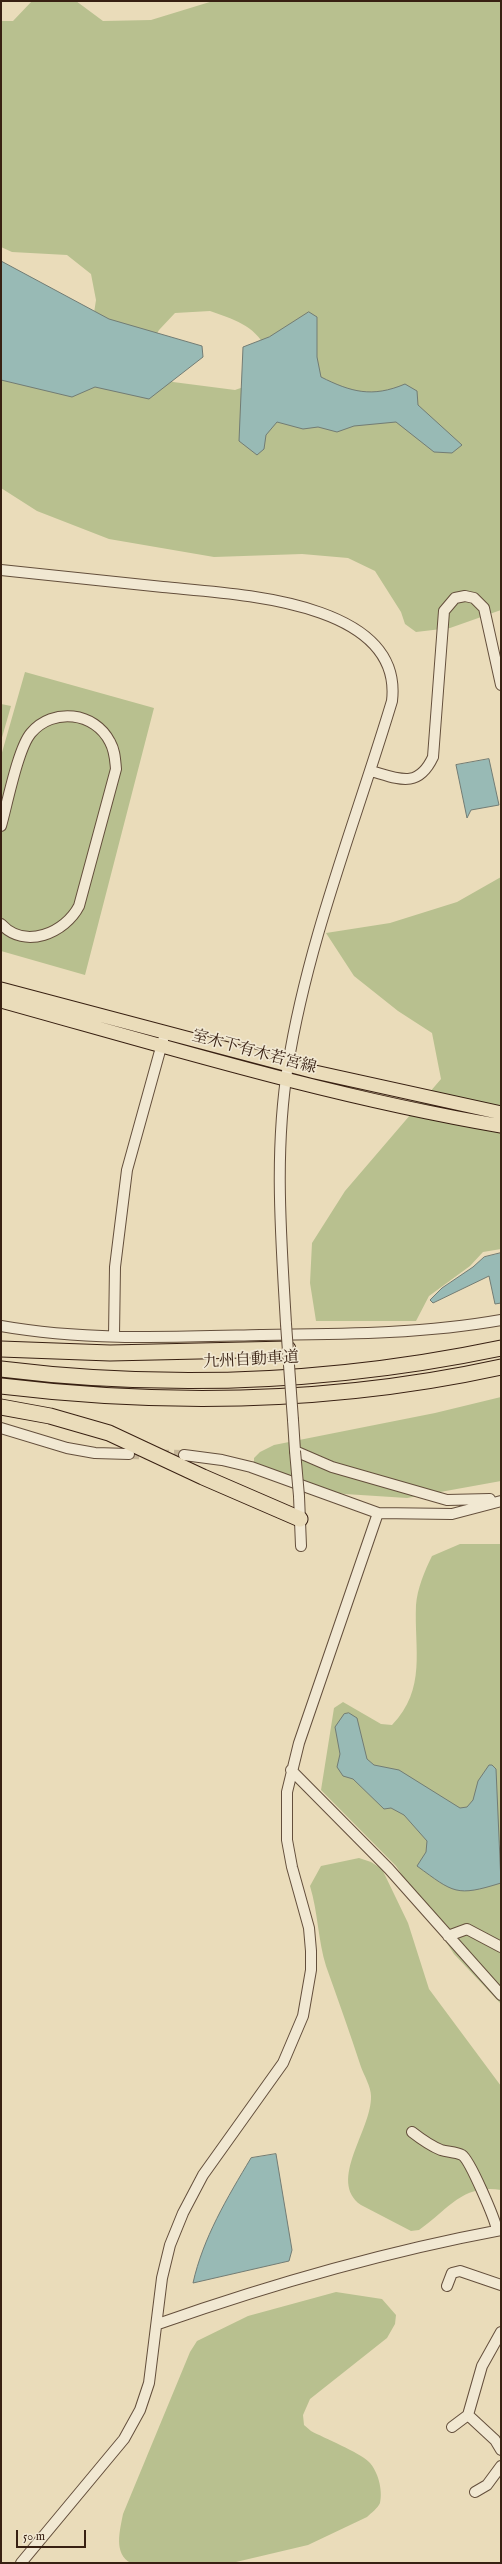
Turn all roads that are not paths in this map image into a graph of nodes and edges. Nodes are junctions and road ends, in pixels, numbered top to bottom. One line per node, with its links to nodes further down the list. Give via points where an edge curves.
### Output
1 (1, 570): 3 (street, via 254,597 298,604 338,619 373,643 384,657 392,679 392,701)
2 (501, 685): 3 (street, via 484,608 474,598 455,598 444,611 433,757 428,768 420,776 409,780)
3 (371, 771): 9 (street, via 309,964)
4 (1, 826): 5 (street, via 23,747 30,733 53,718 67,716 83,718 104,732 115,754 116,769 74,917 55,932 44,936 21,935)
5 (1, 924)
6 (1, 989): 8 (main road, 室木下有木若宮線)
7 (1, 1001): 8 (main road, 室木下有木若宮線)
8 (163, 1040): 9 (main road, 室木下有木若宮線); 10 (main road, 室木下有木若宮線); 15 (street, via 128,1170 115,1267)
9 (288, 1065): 10 (street); 11 (main road, 室木下有木若宮線)
10 (286, 1081): 12 (main road, 室木下有木若宮線); 18 (street, bridge, via 278,1189 286,1324)
11 (501, 1113)
12 (501, 1126)
13 (501, 1320): 15 (street, via 418,1329 332,1334)
14 (1, 1326): 15 (street, via 33,1332)
15 (114, 1335)
16 (501, 1348): 20 (highway, 九州自動車道, via 357,1372 261,1381 112,1380)
17 (1, 1349): 18 (highway, via 26,1352 110,1353)
18 (281, 1349): 24 (street, bridge, via 293,1420)
19 (501, 1367): 21 (highway, via 417,1382 260,1398 180,1399 110,1396)
20 (1, 1369)
21 (1, 1386)
22 (1, 1407): 29 (highway, via 50,1416 109,1433)
23 (1, 1428): 25 (street, via 67,1448 95,1453)
24 (295, 1451): 27 (street, via 332,1467 447,1500); 29 (street, bridge)
25 (128, 1454)
26 (184, 1455): 28 (street, via 251,1467)
27 (501, 1500): 28 (street, via 452,1514)
28 (378, 1513): 31 (street)
29 (300, 1519): 30 (street)
30 (301, 1546)
31 (291, 1770): 32 (street, via 389,1869); 39 (street, via 285,1814 287,1840 309,1928 311,1951 311,1970 303,2016 283,2063 203,2175 183,2213 170,2246 162,2278)
32 (448, 1936): 33 (street, via 467,1929); 34 (street)
33 (501, 1947)
34 (501, 1995)
35 (412, 2132): 36 (street, via 441,2150 461,2155 468,2160)
36 (499, 2230): 39 (street, via 410,2247 301,2276)
37 (501, 2285): 38 (street, via 460,2271 452,2273)
38 (447, 2286)
39 (158, 2324): 46 (street, via 149,2383 140,2410 124,2439)
40 (501, 2332): 41 (street, via 482,2366)
41 (468, 2415): 42 (street); 43 (street, via 495,2440)
42 (452, 2427)
43 (501, 2450)
44 (501, 2466): 45 (street, via 487,2484)
45 (475, 2492)
46 (21, 2563)

